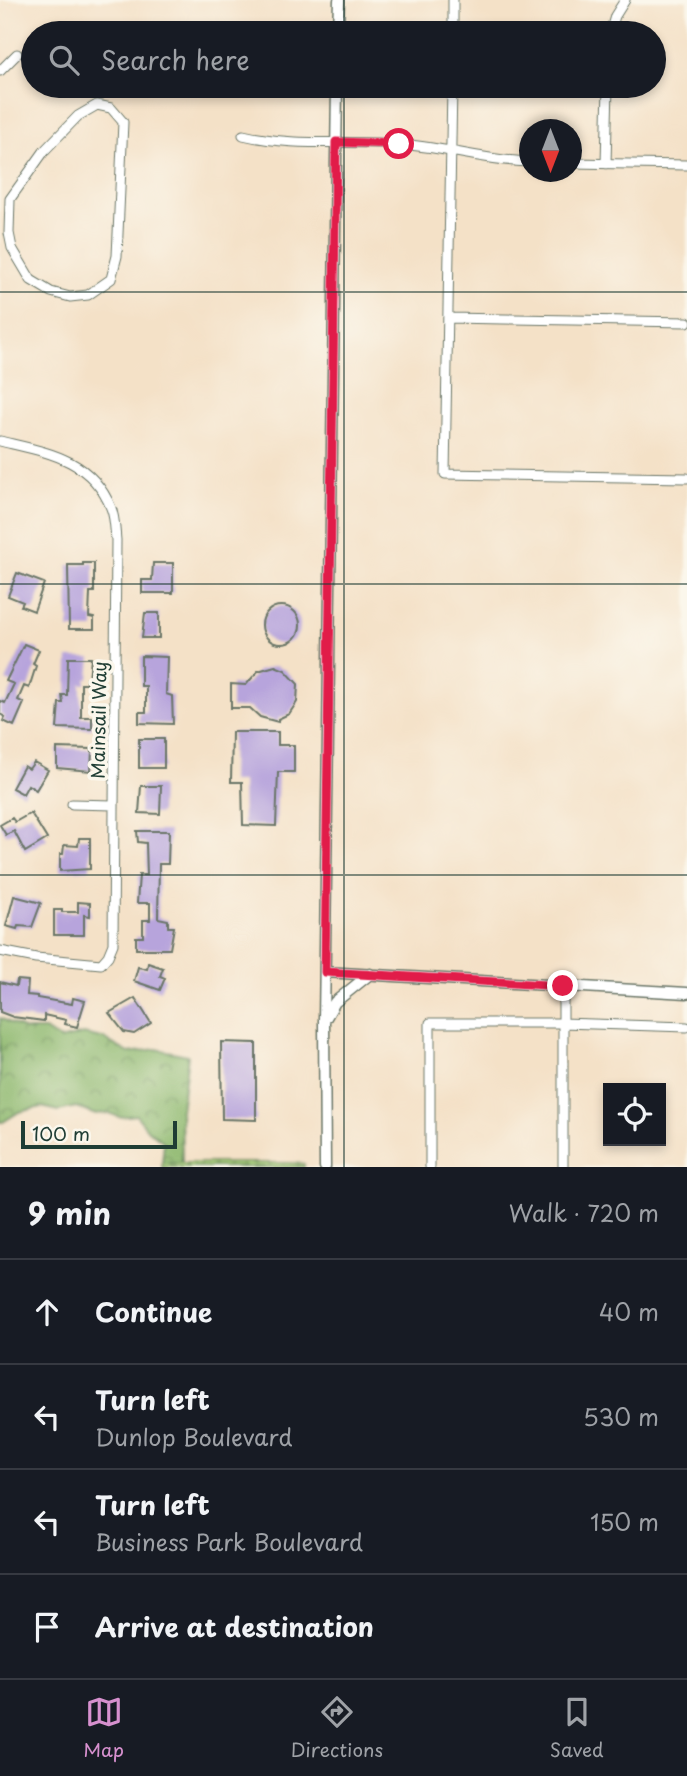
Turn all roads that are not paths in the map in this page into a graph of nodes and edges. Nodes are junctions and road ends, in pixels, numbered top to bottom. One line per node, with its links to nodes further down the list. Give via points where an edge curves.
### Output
1 (339, 0): 4 (street)
2 (453, 0): 5 (street)
3 (625, 0): 6 (street)
4 (338, 21)
5 (453, 21)
6 (614, 21)
7 (17, 54): 8 (street)
8 (0, 71)
9 (337, 98): 13 (street)
10 (452, 98): 14 (street)
11 (608, 98): 17 (street)
12 (243, 135): 13 (street, via 270,141)
13 (336, 142): 14 (street); 29 (street)
14 (451, 152): 15 (street); 22 (street)
15 (519, 162)
16 (582, 163): 17 (street)
17 (606, 164): 18 (street)
18 (687, 165)
19 (5, 222): 20 (street); 20 (street, via 10,199 45,150 78,116 97,105 111,108 123,122 117,256 111,279 88,295 51,292 31,279)
20 (12, 248): 21 (street)
21 (0, 250)
22 (448, 318): 23 (street); 25 (street, via 445,474)
23 (687, 322)
24 (0, 441): 27 (street, Mainsail Way, via 48,452 75,464 95,480 112,509 117,540)
25 (687, 478)
26 (72, 804): 27 (street)
27 (113, 805): 28 (street, Mainsail Way, via 113,944 108,956 101,964 85,964)
28 (0, 951)
29 (325, 972): 30 (street); 33 (street)
30 (371, 974): 31 (street); 33 (street, via 335,1002)
31 (563, 986): 32 (street); 34 (street)
32 (687, 993)
33 (324, 1021): 36 (street)
34 (562, 1023): 35 (street); 37 (street, via 430,1023); 38 (street)
35 (687, 1027)
36 (325, 1167)
37 (430, 1167)
38 (563, 1167)

